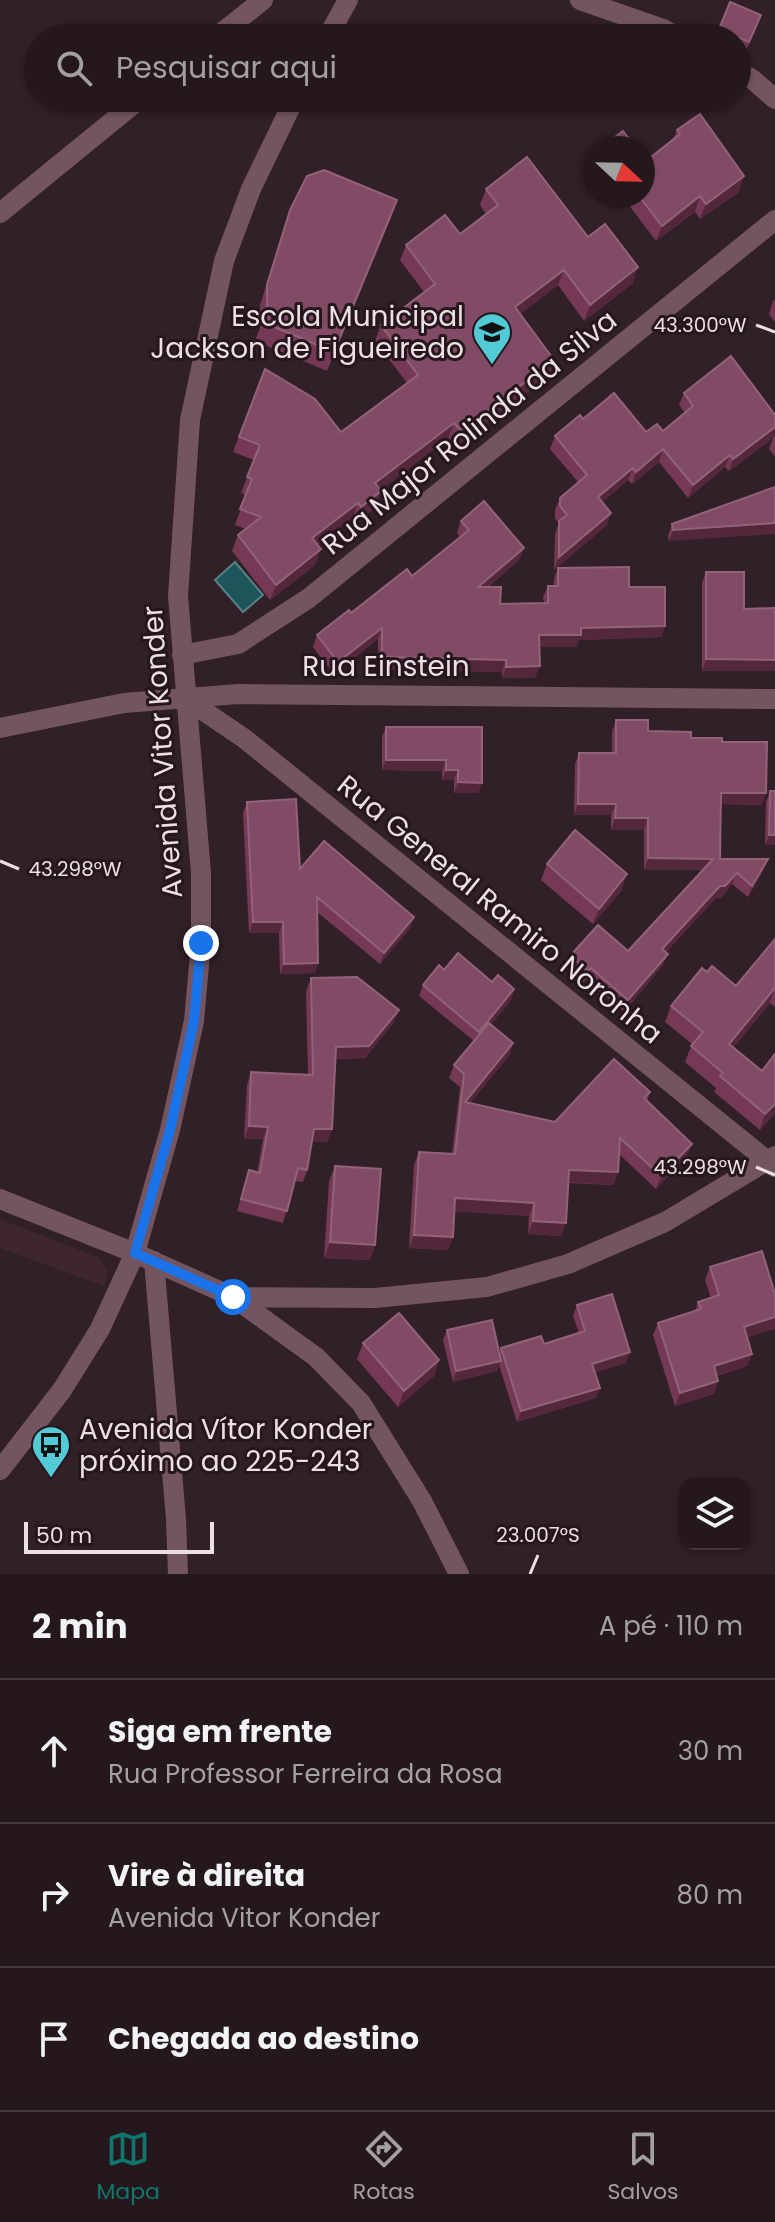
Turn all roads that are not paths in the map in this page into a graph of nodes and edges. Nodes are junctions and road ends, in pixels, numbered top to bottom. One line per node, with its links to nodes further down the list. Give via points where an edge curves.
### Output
1 (263, 0): 4 (street)
2 (348, 0): 5 (street)
3 (580, 0): 6 (street)
4 (233, 24)
5 (335, 24)
6 (649, 24)
7 (751, 78): 8 (street)
8 (775, 99)
9 (124, 112): 11 (street)
10 (283, 112): 13 (street, Avenida Vitor Konder, via 224,261 190,420 180,546)
11 (0, 213)
12 (775, 220): 13 (street, Rua Major Rolinda da Silva, via 309,598 238,644)
13 (182, 655): 14 (street, Avenida Vitor Konder)
14 (186, 699): 15 (street, Rua Einstein, via 238,694); 16 (street, Rua Einstein, via 124,703); 17 (street, Rua General Ramiro Noronha, via 245,739); 19 (street, Avenida Vitor Konder, via 201,873 200,959 194,1021)
15 (775, 699)
16 (0, 728)
17 (773, 1162): 20 (street, via 665,1222 568,1264 487,1287 375,1298)
18 (0, 1199): 19 (street)
19 (145, 1257): 20 (street); 21 (street, Avenida Vitor Konder, via 62,1390); 22 (street)
20 (233, 1297): 23 (street, via 316,1357 361,1403 422,1501)
21 (0, 1470)
22 (178, 1574)
23 (459, 1574)

